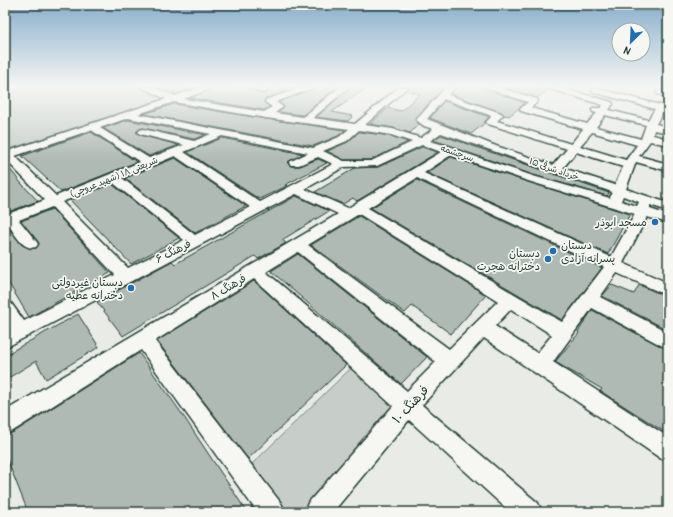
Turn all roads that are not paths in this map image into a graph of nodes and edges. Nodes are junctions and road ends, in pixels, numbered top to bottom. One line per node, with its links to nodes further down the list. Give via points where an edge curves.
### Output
1 (140, 111): 12 (street)
2 (243, 111): 13 (street, سرچشمه)
3 (272, 111): 13 (street)
4 (316, 111): 14 (street)
5 (376, 111): 19 (street)
6 (429, 111): 21 (street, ۱۵ خرداد شرقی, via 421,120)
7 (472, 111): 16 (street)
8 (531, 111): 20 (street)
9 (603, 111): 20 (street)
10 (615, 111): 17 (street)
11 (662, 111): 17 (street)
12 (128, 115): 18 (street); 24 (street)
13 (266, 115): 14 (street, سرچشمه)
14 (305, 120): 19 (street, سرچشمه)
15 (515, 120): 16 (street)
16 (491, 121): 29 (street)
17 (651, 124): 22 (street); 25 (street)
18 (92, 127): 33 (street); 35 (street)
19 (357, 128): 26 (street, سرچشمه, via 393,132); 32 (street, via 343,139)
20 (590, 128): 25 (street); 29 (street)
21 (440, 129): 26 (street); 39 (street, ۱۵ خرداد شرقی)
22 (668, 130)
23 (143, 132): 28 (street)
24 (222, 133): 28 (street, شریعتی ۱۸ (شهید عروجی)); 32 (street)
25 (645, 140): 27 (street); 34 (street)
26 (423, 141): 30 (street, سرچشمه); 37 (street, via 373,164)
27 (668, 142)
28 (194, 144): 31 (street, شریعتی ۱۸ (شهید عروجی))
29 (574, 148): 34 (street); 39 (street)
30 (450, 150): 40 (street, فرهنگ ۸); 45 (street, سرچشمه)
31 (176, 152): 35 (street, شریعتی ۱۸ (شهید عروجی)); 48 (street)
32 (316, 152): 36 (street); 37 (street)
33 (6, 156): 44 (street)
34 (630, 162): 38 (street); 43 (street)
35 (149, 163): 41 (street, شریعتی ۱۸ (شهید عروجی))
36 (295, 164)
37 (342, 164): 42 (street, فرهنگ ۶)
38 (668, 168)
39 (556, 169): 43 (street, ۱۵ خرداد شرقی)
40 (416, 173): 49 (street, فرهنگ ۸); 55 (street)
41 (113, 177): 44 (street, شریعتی ۱۸ (شهید عروجی)); 52 (street)
42 (296, 189): 48 (street, فرهنگ ۶); 49 (street)
43 (619, 191): 45 (street); 46 (street, ۱۵ خرداد شرقی)
44 (54, 201): 51 (street, شریعتی ۱۸ (شهید عروجی)); 57 (street)
45 (613, 204): 46 (street, سرچشمه)
46 (644, 206): 47 (street, ۱۵ خرداد شرقی); 50 (street, ۱۵ خرداد شرقی); 55 (street)
47 (668, 207)
48 (260, 208): 52 (street, فرهنگ ۶)
49 (354, 211): 54 (street, فرهنگ ۸); 60 (street, via 428,251)
50 (668, 219)
51 (8, 220): 53 (street)
52 (194, 241): 57 (street, فرهنگ ۶)
53 (31, 244)
54 (298, 245): 56 (street, فرهنگ ۸); 68 (street)
55 (614, 265): 58 (street); 59 (street)
56 (255, 271): 65 (street, فرهنگ ۸); 70 (street)
57 (126, 276): 63 (street, فرهنگ ۶)
58 (668, 290)
59 (590, 299): 64 (street); 67 (street)
60 (509, 300): 62 (street, فرهنگ ۱۰); 64 (street)
61 (5, 308): 63 (street)
62 (483, 327): 68 (street, فرهنگ ۱۰); 69 (street)
63 (21, 331): 66 (street, فرهنگ ۶)
64 (564, 333): 69 (street)
65 (143, 339): 71 (street, فرهنگ ۸); 73 (street)
66 (5, 340)
67 (668, 341)
68 (451, 362): 70 (street, فرهنگ ۱۰)
69 (540, 364): 72 (street)
70 (407, 406): 74 (street, فرهنگ ۱۰); 75 (street)
71 (5, 423)
72 (668, 450)
73 (272, 512)
74 (317, 512)
75 (528, 512)

